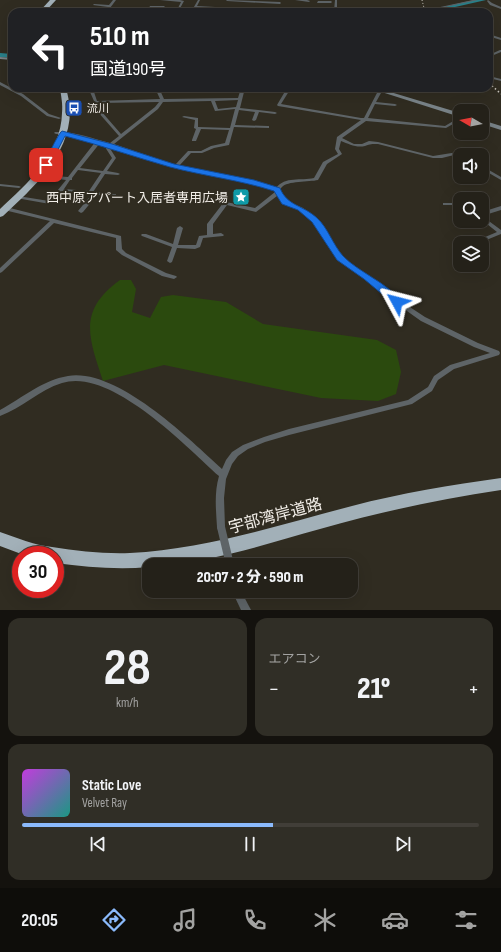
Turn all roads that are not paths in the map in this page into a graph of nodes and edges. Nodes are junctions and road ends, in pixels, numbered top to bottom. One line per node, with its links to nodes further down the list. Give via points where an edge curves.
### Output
1 (53, 0): 25 (highway)
2 (56, 0): 26 (highway)
3 (115, 0): 21 (street)
4 (162, 0): 5 (street)
5 (168, 0): 23 (street); 27 (street, via 184,1)
6 (199, 0): 24 (street)
7 (227, 0): 14 (street)
8 (296, 0): 9 (street)
9 (303, 0): 10 (street)
10 (309, 0)
11 (477, 0): 32 (street)
12 (487, 0): 19 (street); 33 (street)
13 (318, 1): 15 (street)
14 (280, 2)
15 (331, 2)
16 (221, 4): 29 (street)
17 (234, 4): 30 (street)
18 (244, 4): 31 (street)
19 (501, 4)
20 (94, 5): 21 (street)
21 (110, 6)
22 (150, 7): 23 (street)
23 (164, 7)
24 (195, 7): 28 (street)
25 (46, 8)
26 (49, 8)
27 (180, 8)
28 (203, 8)
29 (219, 8)
30 (231, 8)
31 (242, 8)
32 (438, 8)
33 (501, 8)
34 (17, 92): 55 (street, via 48,115)
35 (60, 92): 55 (highway)
36 (61, 92): 64 (highway, via 66,114)
37 (92, 92): 46 (street)
38 (159, 92): 45 (street)
39 (241, 92): 43 (street)
40 (287, 92): 56 (street, via 279,105)
41 (382, 92): 47 (street)
42 (392, 92): 53 (street)
43 (239, 98): 44 (street); 49 (street)
44 (212, 99): 45 (street); 49 (street, via 216,110)
45 (162, 100): 46 (street); 65 (street, via 157,108)
46 (95, 102): 65 (street, via 99,111)
47 (374, 102): 48 (street); 56 (street)
48 (395, 105)
49 (239, 109): 50 (street); 51 (street); 62 (street)
50 (267, 110)
51 (257, 111): 52 (street); 57 (street)
52 (275, 113)
53 (453, 114)
54 (184, 117): 61 (street, via 197,120 195,126)
55 (59, 118): 64 (highway)
56 (366, 119): 58 (street, via 446,127); 66 (street)
57 (254, 120)
58 (453, 122)
59 (489, 124): 63 (street)
60 (268, 127): 62 (street)
61 (199, 128): 62 (street); 67 (street)
62 (232, 128): 71 (street, via 227,144 202,152 190,152)
63 (501, 128)
64 (59, 133): 68 (street); 80 (highway, via 45,156); 85 (highway, via 57,148)
65 (121, 136): 69 (street)
66 (339, 138): 70 (street, via 353,145 378,143 433,157); 82 (street, via 337,149 340,154 325,163 316,179 284,182)
67 (194, 140)
68 (98, 142): 69 (street); 72 (street)
69 (110, 145): 71 (street); 74 (street, via 107,148 114,158)
70 (453, 154)
71 (177, 166): 82 (street, via 254,182)
72 (77, 170): 74 (street); 77 (street)
73 (489, 171): 78 (street)
74 (105, 172): 75 (street); 83 (street)
75 (118, 174)
76 (43, 176): 77 (street)
77 (70, 179): 81 (street)
78 (501, 179)
79 (0, 185): 80 (street)
80 (19, 187): 89 (highway)
81 (62, 190): 83 (street); 85 (street, via 50,203)
82 (277, 192): 98 (street, via 256,210 226,202 210,224); 105 (street, via 285,202 301,209 315,220 340,258 409,311 476,346 497,353 452,367 436,378 430,389 410,402 268,438 242,448 235,453)
83 (93, 193): 84 (street); 90 (street)
84 (114, 195)
85 (18, 197): 89 (highway)
86 (445, 204): 87 (street)
87 (453, 204)
88 (501, 208): 91 (street)
89 (2, 209): 92 (street)
90 (81, 211)
91 (489, 212)
92 (53, 221): 102 (street); 103 (street, via 119,237 119,250 124,254 164,275)
93 (489, 223): 95 (street)
94 (180, 228): 100 (street)
95 (501, 232): 99 (street)
96 (144, 235): 100 (street)
97 (221, 235): 98 (street)
98 (210, 236): 100 (street, via 201,237 198,246 195,247)
99 (489, 237)
100 (174, 246): 101 (street)
101 (170, 261)
102 (0, 271)
103 (174, 277)
104 (0, 412): 105 (street, via 16,406 57,382 69,378 93,378 174,430)
105 (222, 475): 110 (street, bridge, via 219,493 221,527)
106 (501, 484): 109 (highway, 宇部湾岸道路, via 390,504 231,545 188,553 118,561)
107 (0, 539): 108 (highway, 宇部湾岸道路)
108 (20, 546)
109 (64, 557)
110 (228, 558)
111 (240, 598): 112 (street)
112 (246, 610)

